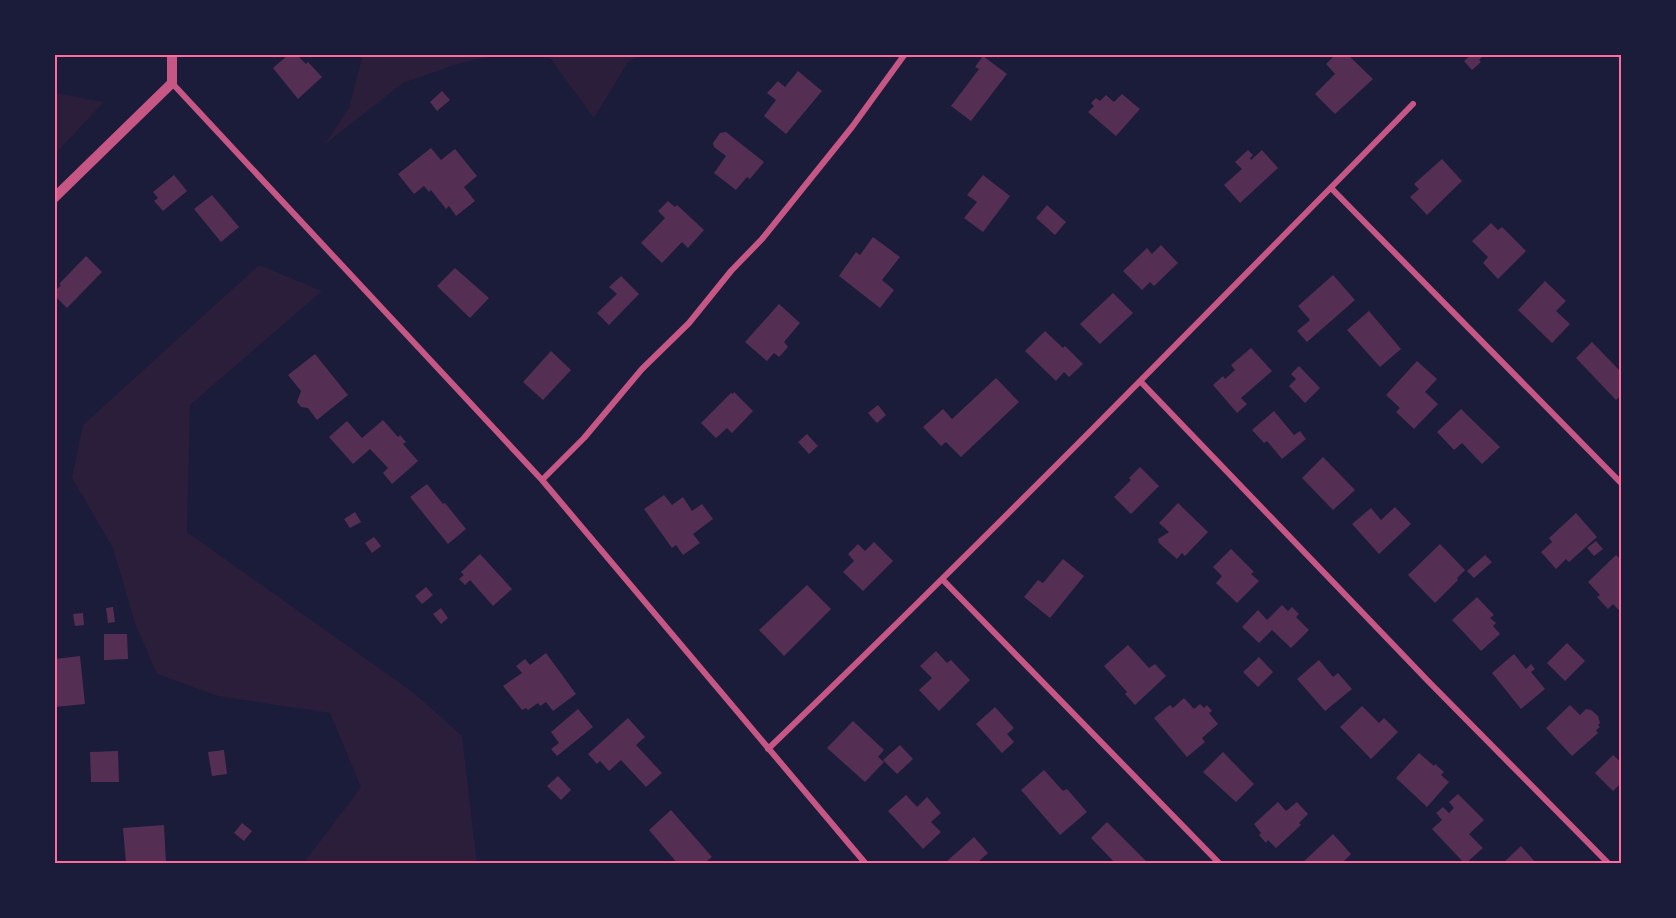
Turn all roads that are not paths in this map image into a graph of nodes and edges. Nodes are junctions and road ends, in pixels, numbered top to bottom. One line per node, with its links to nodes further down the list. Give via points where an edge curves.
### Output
1 (172, 54): 3 (street)
2 (905, 54): 8 (street, via 852,128 762,239)
3 (172, 82): 6 (street); 8 (street)
4 (1413, 104): 5 (street)
5 (1331, 188): 7 (street); 9 (street)
6 (54, 198)
7 (1141, 382): 10 (street); 14 (street)
8 (542, 480): 11 (street)
9 (1622, 484)
10 (943, 580): 11 (street); 13 (street)
11 (768, 749): 12 (street)
12 (866, 864)
13 (1220, 864)
14 (1609, 864)

